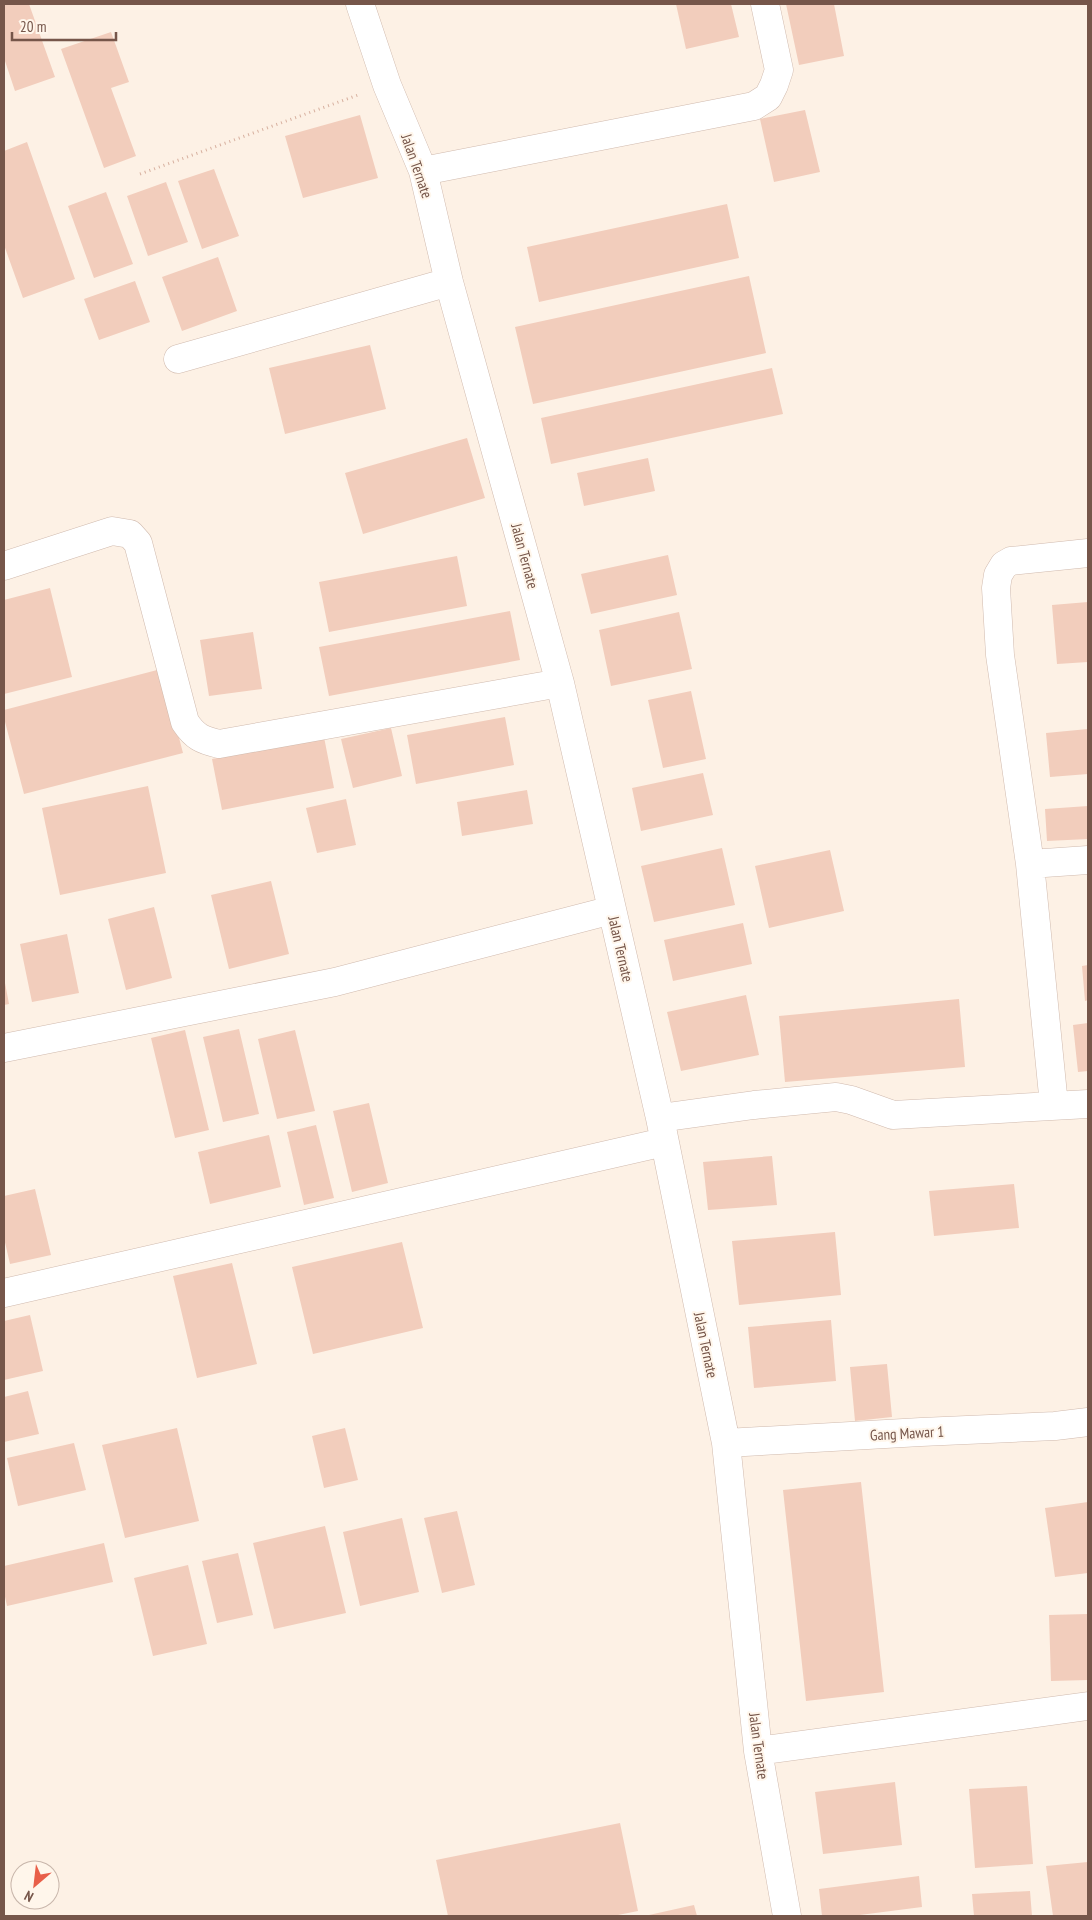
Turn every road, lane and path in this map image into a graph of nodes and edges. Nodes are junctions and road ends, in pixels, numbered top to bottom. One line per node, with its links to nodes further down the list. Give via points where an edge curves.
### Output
1 (360, 4): 3 (street, Jalan Ternate)
2 (764, 4): 4 (street, via 779,70 768,97 754,106)
3 (387, 85): 4 (street, Jalan Ternate); 5 (path)
4 (422, 171): 6 (street, Jalan Ternate)
5 (140, 174)
6 (449, 282): 7 (street); 10 (street, Jalan Ternate)
7 (178, 358)
8 (1088, 553): 12 (street, via 1011,561 998,575 1000,655)
9 (4, 566): 10 (street, via 112,531 130,534 138,543 185,722 202,740 219,744)
10 (560, 683): 13 (street, Jalan Ternate)
11 (1088, 860): 12 (street)
12 (1030, 864): 16 (street)
13 (612, 910): 14 (street, via 335,982); 17 (street, Jalan Ternate)
14 (4, 1048)
15 (1088, 1104): 16 (street)
16 (1054, 1105): 17 (street, via 893,1114 836,1097 754,1105)
17 (662, 1130): 18 (street); 20 (street, Jalan Ternate)
18 (4, 1293)
19 (1088, 1422): 20 (street, Gang Mawar 1)
20 (726, 1443): 22 (street, Jalan Ternate)
21 (1088, 1706): 22 (street)
22 (758, 1751): 23 (street, Jalan Ternate)
23 (786, 1916)

